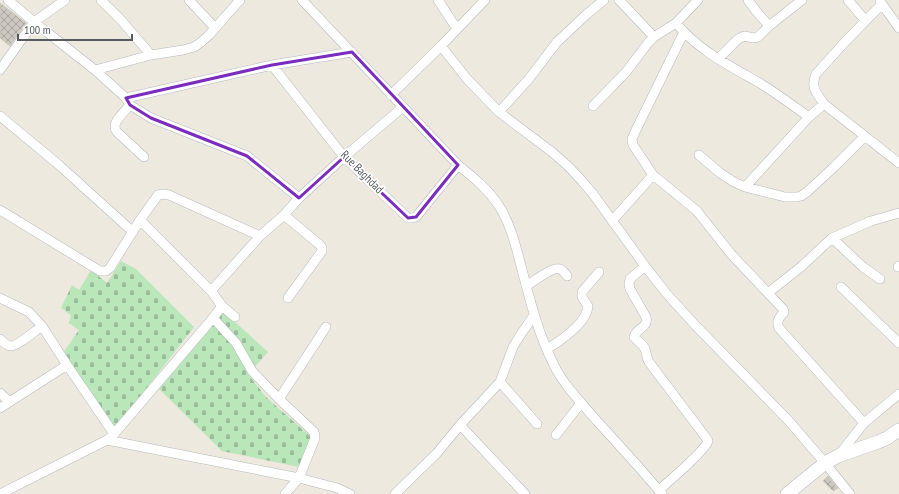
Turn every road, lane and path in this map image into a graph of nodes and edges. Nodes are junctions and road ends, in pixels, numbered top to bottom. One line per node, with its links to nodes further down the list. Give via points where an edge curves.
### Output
1 (8, 0): 17 (street)
2 (64, 0): 17 (street)
3 (101, 0): 27 (street)
4 (189, 0): 20 (street)
5 (240, 0): 20 (street)
6 (302, 0): 26 (street)
7 (438, 0): 22 (street)
8 (485, 0): 22 (street)
9 (604, 0): 37 (street, via 557,42)
10 (619, 0): 24 (street)
11 (698, 0): 18 (street)
12 (748, 0): 19 (street)
13 (802, 0): 19 (street)
14 (848, 0): 16 (street)
15 (881, 2): 16 (street); 21 (street)
16 (865, 20): 34 (street, via 813,80 816,93)
17 (34, 22): 30 (street); 31 (street)
18 (676, 23): 23 (street); 24 (street)
19 (769, 26): 28 (street, via 756,38 744,36 738,39)
20 (215, 28): 27 (street, via 194,47)
21 (899, 28)
22 (456, 29): 25 (street)
23 (684, 32): 28 (street); 46 (street, via 632,139 633,145)
24 (654, 36): 35 (street, via 626,72)
25 (441, 46): 32 (street); 37 (street, via 468,80)
26 (352, 52): 29 (street); 32 (street)
27 (152, 55): 31 (street)
28 (718, 60): 39 (street, via 760,83)
29 (272, 65): 33 (street); 43 (street, Rue Baghdad)
30 (0, 70)
31 (95, 70): 33 (street)
32 (391, 95): 36 (street)
33 (128, 101): 42 (street, via 116,121 115,128); 48 (street, via 151,118 247,156)
34 (824, 104): 39 (street); 40 (street)
35 (593, 106)
36 (403, 107): 43 (street); 45 (street)
37 (499, 112): 53 (street, via 569,167)
38 (0, 116): 54 (street)
39 (809, 117): 47 (street)
40 (865, 136): 44 (street); 47 (street, via 801,196 784,197)
41 (699, 154): 47 (street, via 720,174)
42 (144, 157)
43 (344, 157): 45 (street, Rue Baghdad, via 408,218 416,217); 48 (street)
44 (899, 163)
45 (458, 165): 61 (street, via 491,195 499,206 509,225)
46 (654, 175): 53 (street); 64 (street, via 697,211 731,254)
47 (745, 187)
48 (299, 198): 51 (street)
49 (0, 210): 54 (street, via 100,271 110,268)
50 (899, 213): 56 (street, via 871,221)
51 (284, 215): 55 (street); 66 (street, via 322,248)
52 (140, 220): 54 (street); 55 (street, via 158,195 162,194); 63 (street)
53 (612, 221): 57 (street)
54 (133, 232)
55 (260, 236): 63 (street)
56 (832, 238): 60 (street); 64 (street)
57 (645, 266): 91 (street, via 695,325 788,420); 93 (street, via 629,284 647,320 634,337 644,347 646,358 708,441 707,445)
58 (599, 272): 75 (street, via 582,292 588,306 586,313 569,334)
59 (567, 276): 61 (street, via 556,268)
60 (880, 279)
61 (526, 286): 68 (street)
62 (841, 287): 74 (street)
63 (211, 291): 67 (street)
64 (768, 293): 84 (street, via 784,310 777,323 781,331)
65 (0, 298): 71 (street, via 29,312)
66 (288, 298)
67 (222, 306): 69 (street); 70 (street)
68 (534, 315): 75 (street); 77 (street, via 513,347)
69 (235, 317)
70 (213, 318): 80 (street, via 236,343 252,371); 89 (street)
71 (42, 326): 73 (street, via 12,346); 76 (street)
72 (326, 327): 80 (street)
73 (0, 339)
74 (899, 343)
75 (546, 349): 82 (street, via 564,382)
76 (67, 365): 81 (street); 89 (street)
77 (500, 382): 85 (street); 86 (street)
78 (0, 393): 81 (street)
79 (899, 394): 84 (street)
80 (278, 399): 92 (street, via 315,435)
81 (10, 402): 83 (street)
82 (581, 403): 88 (street); 93 (street)
83 (0, 408)
84 (864, 423): 90 (street)
85 (537, 424)
86 (460, 425): 97 (street, via 437,453); 98 (street)
87 (899, 430): 90 (street, via 878,442)
88 (556, 435)
89 (110, 437): 92 (street); 94 (street)
90 (838, 456): 91 (street)
91 (825, 463): 99 (street); 100 (street)
92 (299, 478): 95 (street); 96 (street)
93 (660, 492)
94 (0, 494)
95 (284, 494)
96 (350, 494)
97 (396, 494)
98 (525, 494)
99 (787, 494)
100 (850, 494)

